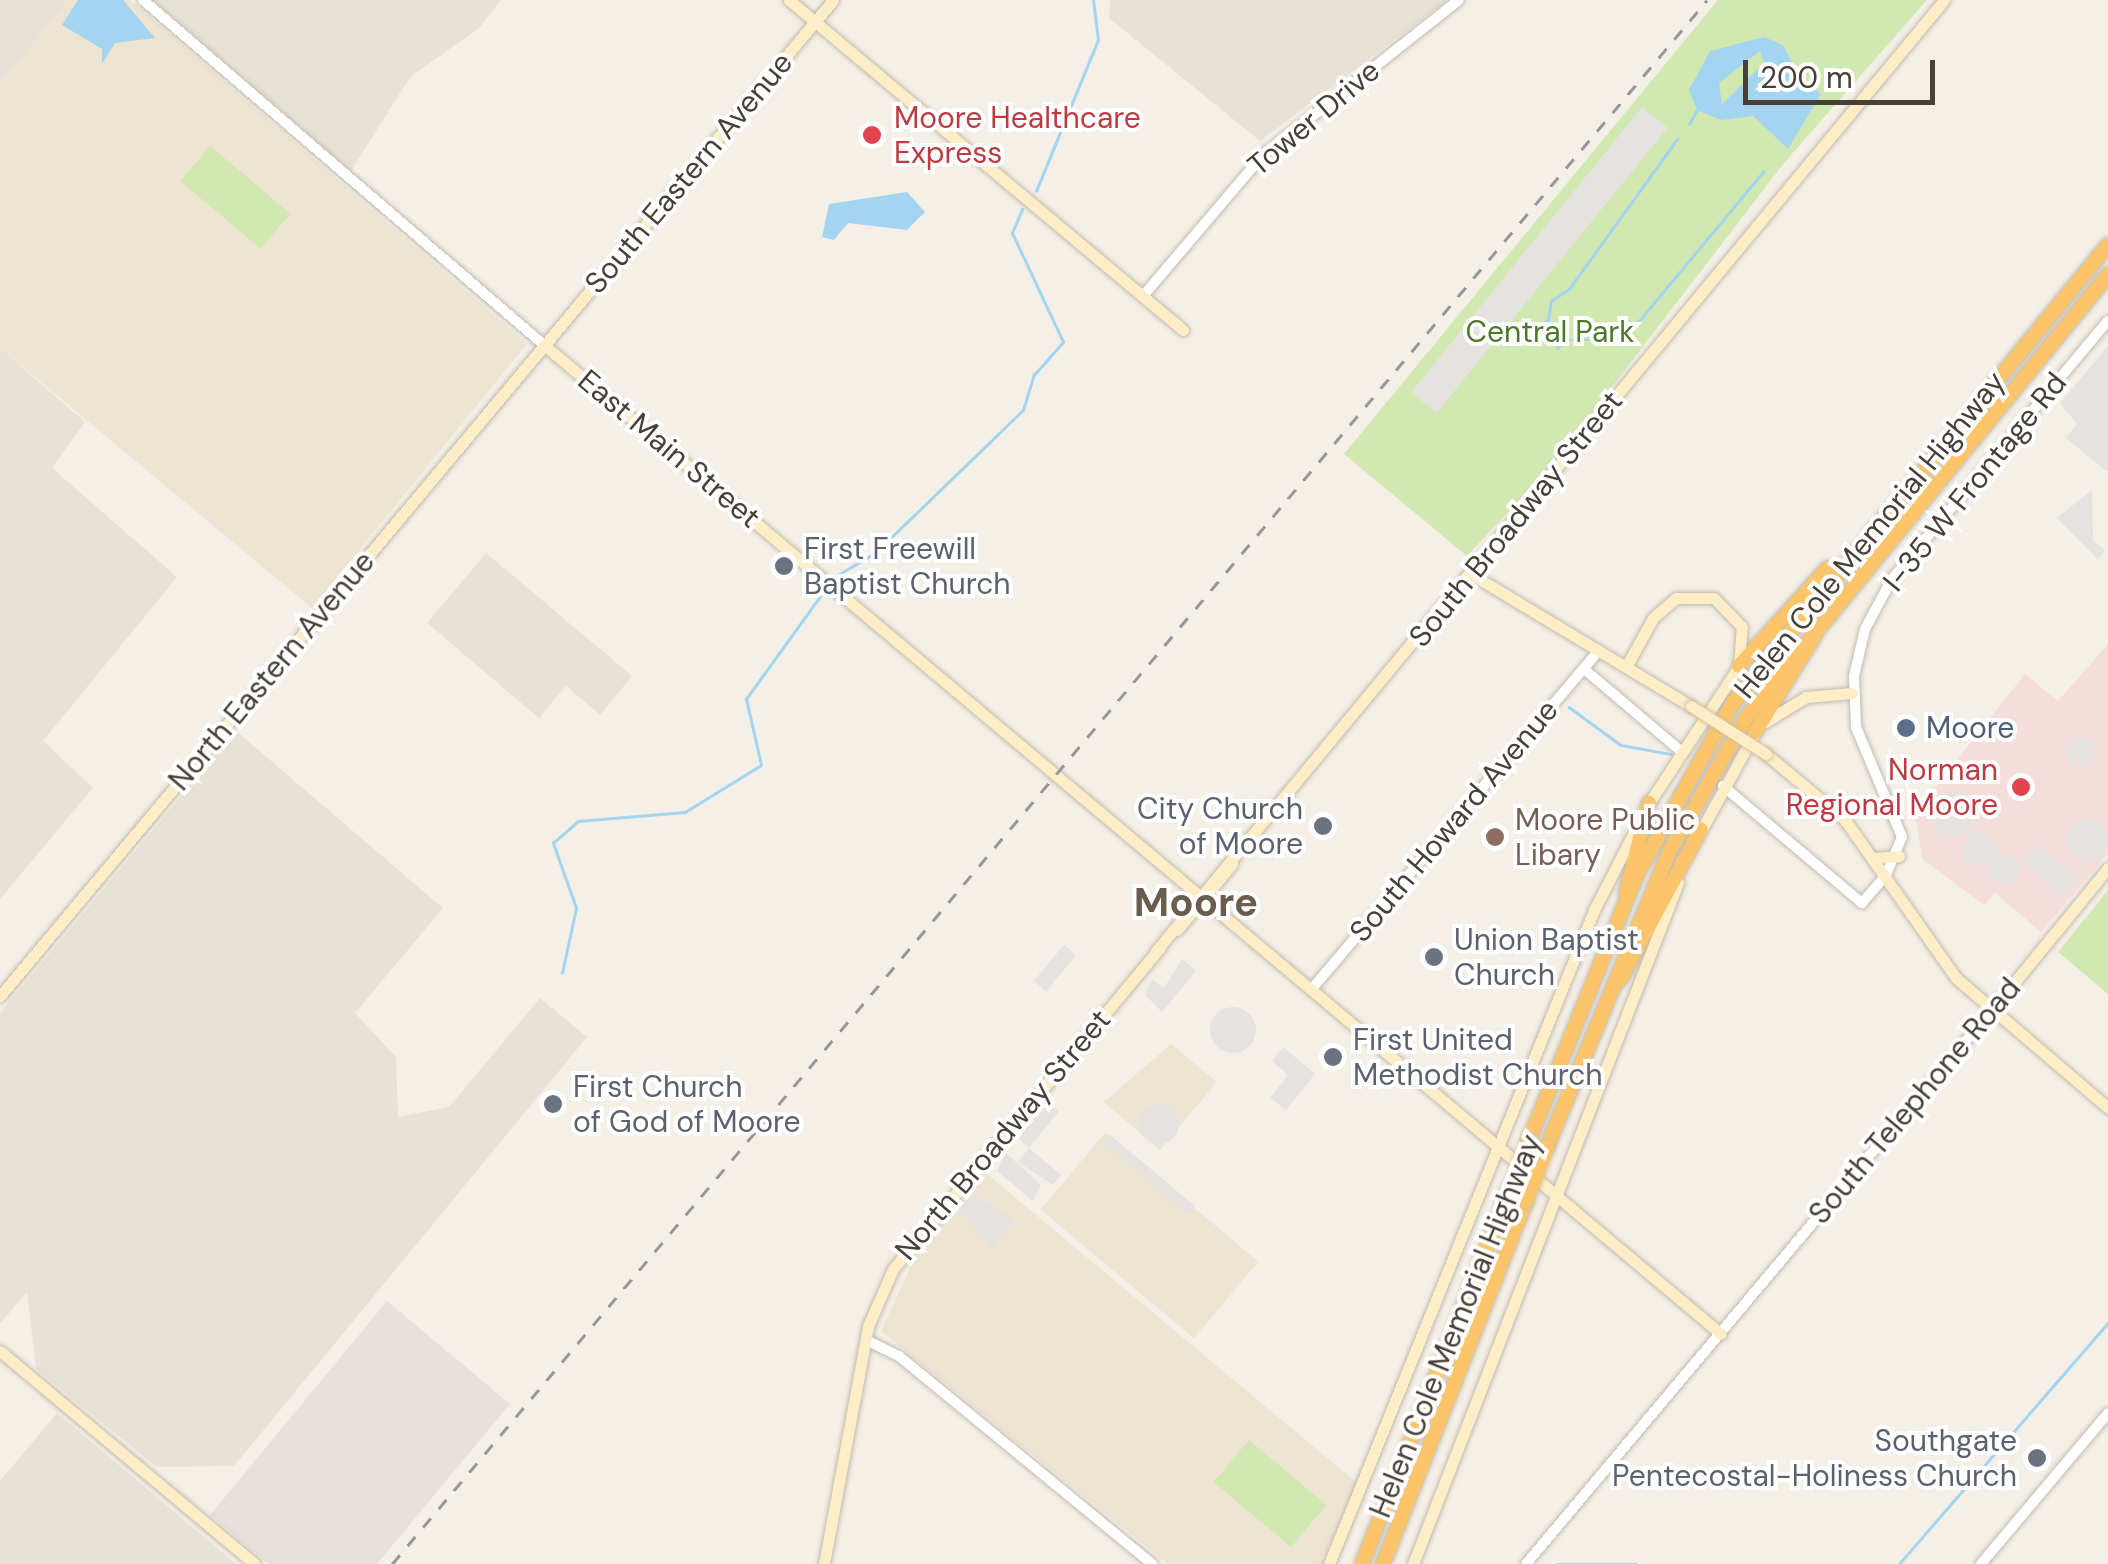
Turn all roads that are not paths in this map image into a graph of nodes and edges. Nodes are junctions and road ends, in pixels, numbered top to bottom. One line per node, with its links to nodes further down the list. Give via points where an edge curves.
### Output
1 (143, 0): 12 (street, East Main Street)
2 (789, 0): 6 (main road)
3 (833, 0): 6 (main road, South Eastern Avenue)
4 (1459, 0): 9 (street, Tower Drive, via 1270,148)
5 (1944, 0): 14 (main road, South Broadway Street)
6 (815, 22): 9 (main road); 12 (main road, South Eastern Avenue)
7 (2108, 245): 13 (highway, Helen Cole Memorial Highway)
8 (2108, 275): 15 (highway, Helen Cole Memorial Highway)
9 (1143, 296): 11 (main road)
10 (2108, 321): 20 (street, I-35 W Frontage Rd, via 1884,591)
11 (1183, 330)
12 (544, 345): 31 (main road, East Main Street); 33 (main road, North Eastern Avenue)
13 (1859, 542): 17 (highway, via 1803,589); 30 (highway, Helen Cole Memorial Highway, via 1733,704)
14 (1471, 574): 16 (main road); 31 (main road, South Broadway Street)
15 (1828, 610): 21 (highway); 34 (highway, Helen Cole Memorial Highway, via 1700,792)
16 (1598, 652): 18 (main road); 19 (street, South Howard Avenue)
17 (1739, 666): 18 (main road, via 1736,617 1692,594 1657,612); 22 (main road)
18 (1626, 667): 27 (main road, bridge, via 1824,798)
19 (1584, 669): 22 (street); 32 (street, South Howard Avenue)
20 (1852, 693): 21 (main road, via 1797,700); 26 (street, I-35 W Frontage Rd, via 1865,764 1900,828)
21 (1755, 732): 23 (main road)
22 (1682, 752): 24 (main road)
23 (1723, 786): 25 (main road); 29 (street, via 1862,904)
24 (1649, 803): 30 (highway); 37 (main road)
25 (1701, 829): 34 (highway); 38 (main road)
26 (1899, 856): 27 (main road); 29 (street)
27 (1873, 858): 29 (main road)
28 (2108, 868): 35 (main road, South Telephone Road)
29 (1886, 877): 35 (main road, via 1935,953)
30 (1626, 896): 47 (highway, Helen Cole Memorial Highway, bridge)
31 (1201, 897): 32 (main road, East Main Street); 40 (main road, North Broadway Street, via 906,1249)
32 (1311, 990): 37 (main road, East Main Street)
33 (0, 996)
34 (1602, 1006): 48 (highway, Helen Cole Memorial Highway, bridge)
35 (1991, 1011): 36 (main road); 39 (street, South Telephone Road)
36 (2108, 1108)
37 (1493, 1143): 38 (main road, East Main Street); 46 (main road)
38 (1560, 1200): 39 (main road, East Main Street); 49 (main road)
39 (1721, 1334): 50 (street, South Telephone Road)
40 (866, 1340): 44 (main road, North Broadway Street); 45 (street, via 899,1356)
41 (0, 1351): 43 (main road)
42 (2108, 1413): 51 (street)
43 (255, 1564)
44 (824, 1564)
45 (1152, 1564)
46 (1329, 1564)
47 (1362, 1564)
48 (1383, 1564)
49 (1413, 1564)
50 (1526, 1564)
51 (1981, 1564)

